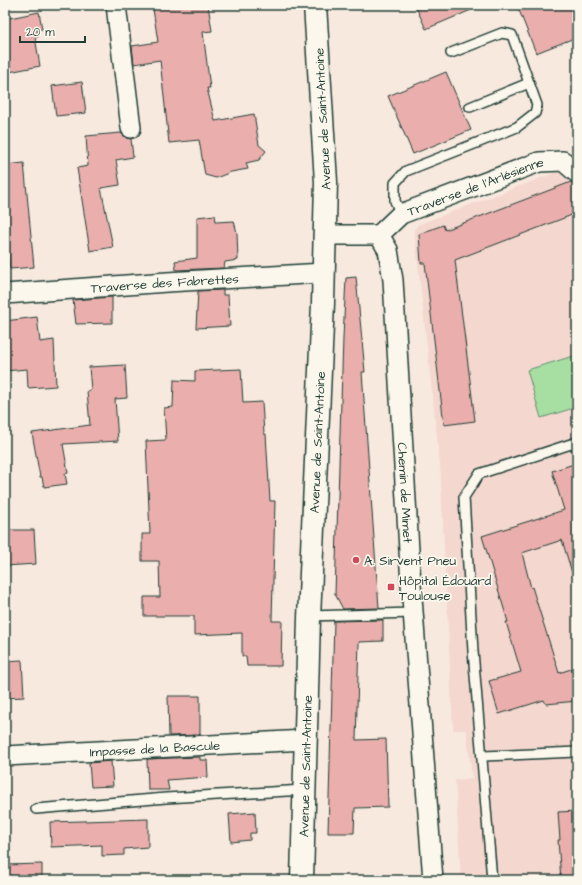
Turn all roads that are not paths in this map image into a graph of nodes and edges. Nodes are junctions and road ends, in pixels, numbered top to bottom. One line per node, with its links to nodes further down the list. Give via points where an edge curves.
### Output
1 (116, 5): 6 (street)
2 (317, 11): 9 (main road, Avenue de Saint-Antoine, via 325,146)
3 (451, 53): 4 (lane, via 502,33 512,35)
4 (529, 83): 5 (lane); 8 (lane, via 537,105 535,113 517,127 406,171 395,183 395,200)
5 (470, 107)
6 (131, 128)
7 (577, 173): 8 (street, Traverse de l'Arlésienne, via 563,161 539,162)
8 (401, 214): 10 (street, Traverse de l'Arlésienne)
9 (325, 235): 10 (street); 11 (main road, Avenue de Saint-Antoine)
10 (379, 235): 14 (street, Chemin de Mimet, via 388,250 393,280)
11 (324, 273): 12 (street, Traverse des Fabrettes); 15 (main road, Avenue de Saint-Antoine)
12 (5, 294)
13 (577, 442): 19 (lane, via 479,474 464,497 473,650)
14 (413, 613): 15 (lane); 23 (street, Chemin de Mimet)
15 (309, 616): 16 (main road, Avenue de Saint-Antoine)
16 (305, 740): 18 (street, Impasse de la Bascule); 20 (main road, Avenue de Saint-Antoine)
17 (577, 752): 19 (lane)
18 (5, 756)
19 (483, 756): 24 (lane)
20 (304, 790): 21 (lane); 22 (main road, Avenue de Saint-Antoine)
21 (36, 809)
22 (302, 880)
23 (433, 880)
24 (492, 880)

